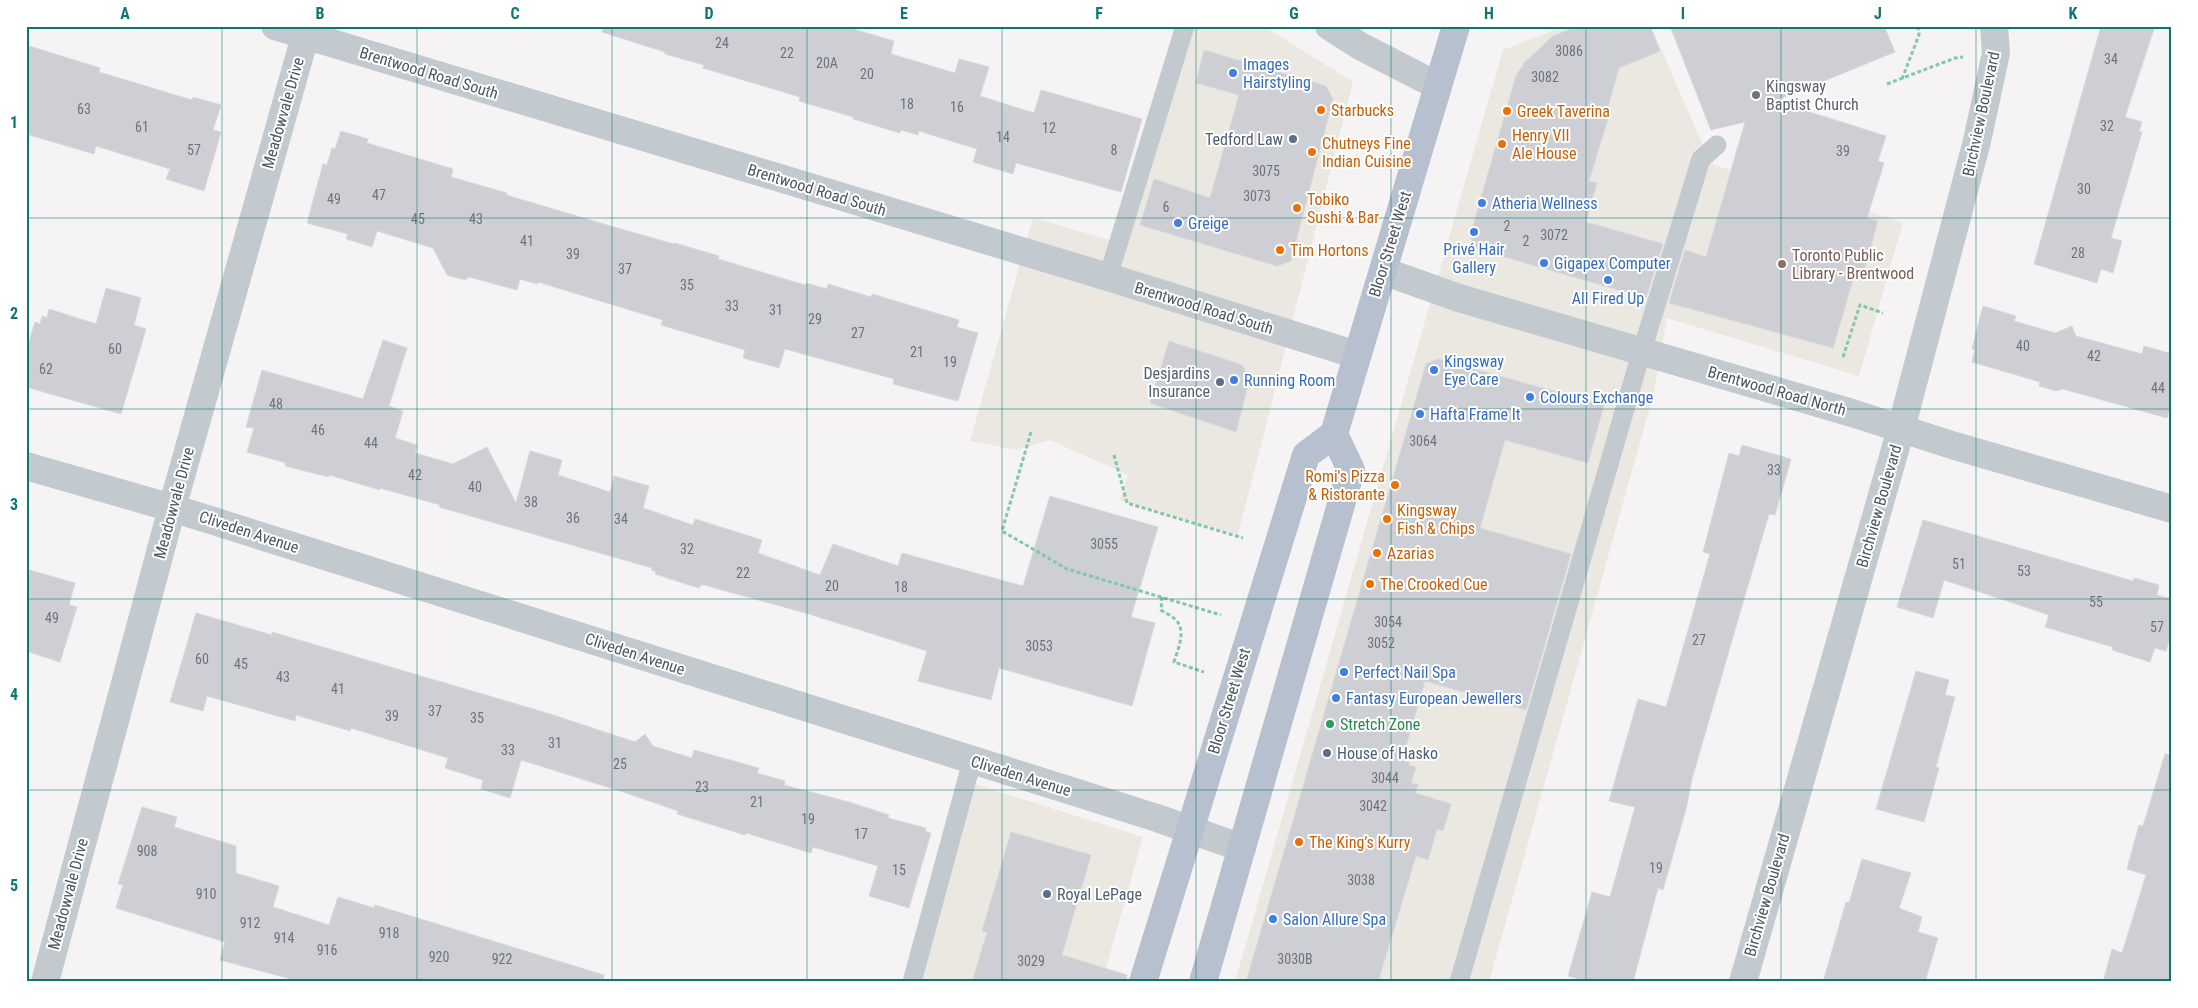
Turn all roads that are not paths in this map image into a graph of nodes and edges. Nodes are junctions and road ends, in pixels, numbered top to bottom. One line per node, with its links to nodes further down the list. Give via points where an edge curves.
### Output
1 (275, 26): 6 (street, Brentwood Road South)
2 (1185, 26): 10 (lane)
3 (1329, 26): 7 (street, via 1360,46)
4 (1456, 26): 7 (main road, Bloor Street West)
5 (1994, 26): 13 (street, Birchview Boulevard, via 1996,53 1977,141)
6 (307, 31): 10 (street, Brentwood Road South); 16 (street, Meadowvale Drive)
7 (1438, 86): 9 (main road, Bloor Street West)
8 (1717, 145): 11 (lane, via 1701,159)
9 (1383, 271): 11 (street, Brentwood Road North, via 1459,298); 12 (main road, Bloor Street West)
10 (1108, 278): 12 (street, Brentwood Road South)
11 (1642, 352): 13 (street, Brentwood Road North); 25 (lane)
12 (1357, 355): 14 (main road, Bloor Street West)
13 (1900, 429): 17 (street, Brentwood Road North); 26 (street, Birchview Boulevard)
14 (1334, 434): 19 (main road, Bloor Street West, via 1306,455); 20 (main road, via 1351,470)
15 (26, 466): 16 (street, Cliveden Avenue)
16 (172, 508): 18 (street, Cliveden Avenue); 21 (street, Meadowvale Drive)
17 (2172, 509)
18 (972, 761): 19 (street, Cliveden Avenue); 22 (lane)
19 (1189, 830): 20 (street, Cliveden Avenue); 23 (main road, Bloor Street West)
20 (1242, 848): 24 (main road)
21 (45, 982)
22 (912, 982)
23 (1143, 982)
24 (1203, 982)
25 (1459, 982)
26 (1743, 982)

